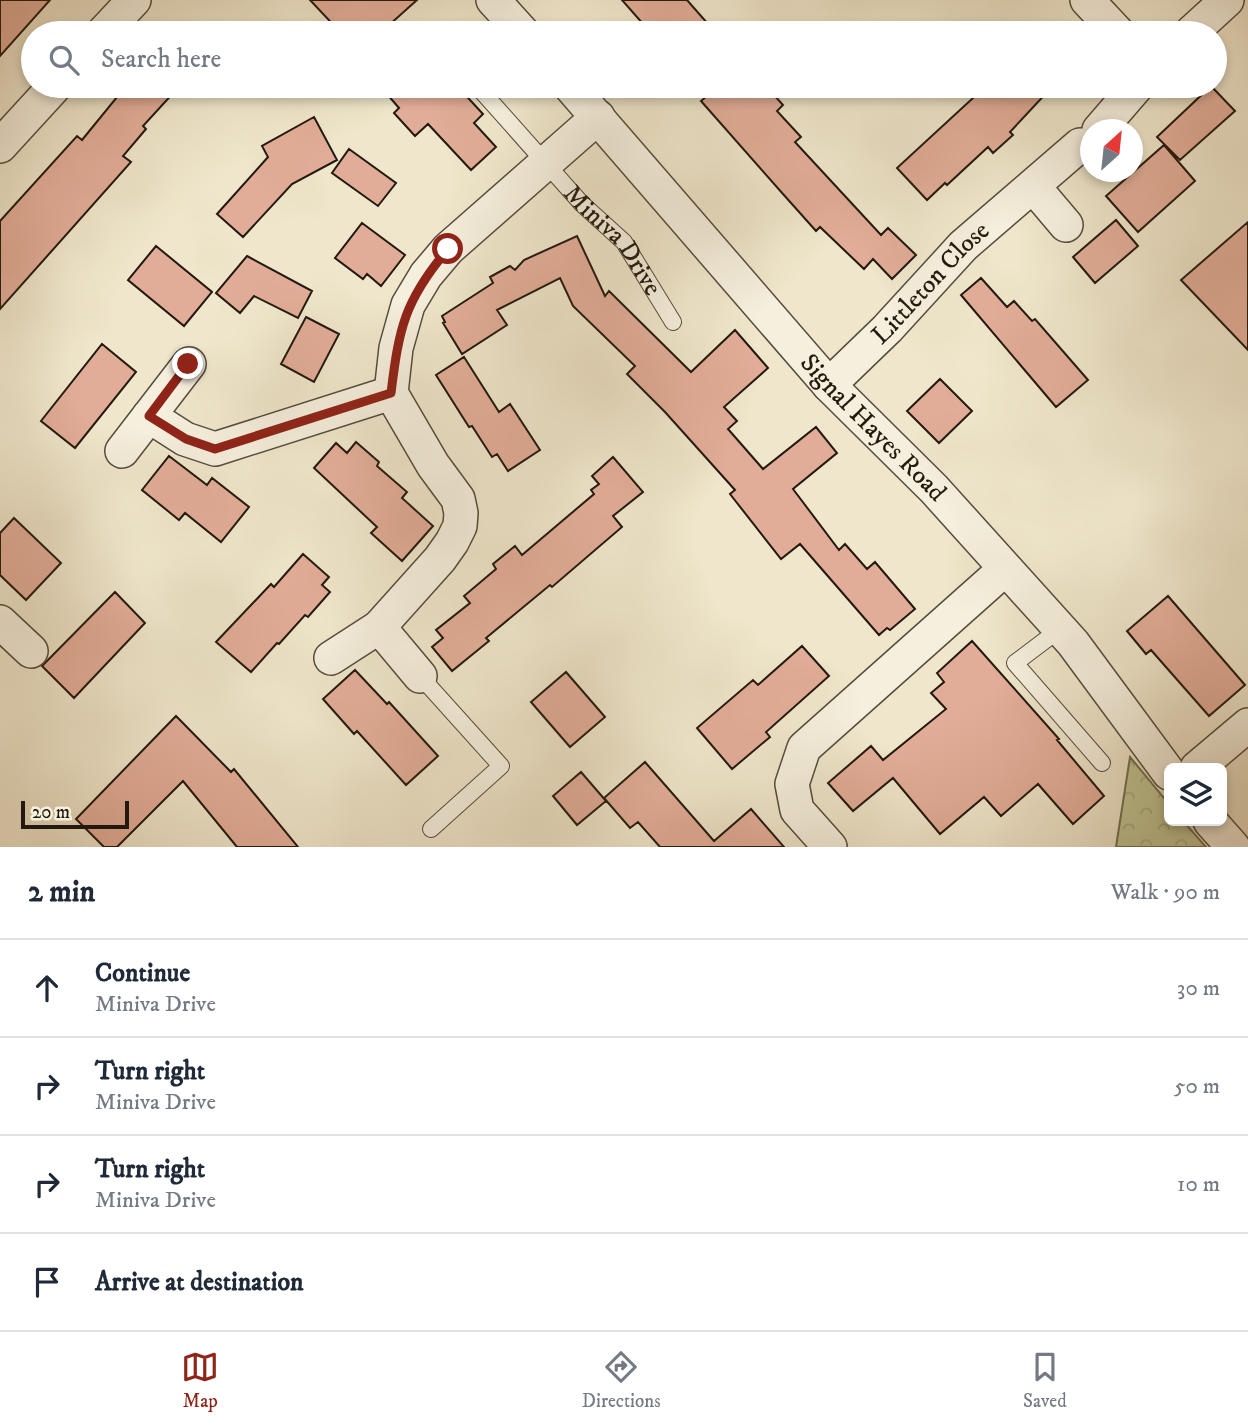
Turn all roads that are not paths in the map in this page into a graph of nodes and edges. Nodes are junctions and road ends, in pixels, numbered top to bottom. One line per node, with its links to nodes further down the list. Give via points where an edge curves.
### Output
1 (134, 0): 5 (street)
2 (493, 0): 6 (street)
3 (1087, 0): 7 (street)
4 (1227, 0): 8 (street)
5 (114, 21)
6 (512, 21)
7 (1107, 21)
8 (1204, 21)
9 (44, 98): 15 (street)
10 (488, 98): 17 (lane, Miniva Drive)
11 (581, 98): 13 (street, Signal Hayes Road)
12 (1126, 98): 14 (street, Littleton Close)
13 (598, 117): 17 (street, Miniva Drive); 22 (street, Signal Hayes Road)
14 (1107, 119)
15 (0, 146)
16 (1080, 146): 18 (street, Littleton Close)
17 (547, 162): 20 (lane, Miniva Drive, via 582,204 624,242); 23 (street, Miniva Drive, via 448,249 426,275 408,305 396,348)
18 (1033, 186): 19 (street); 22 (street, Littleton Close, via 963,246)
19 (1066, 225)
20 (673, 322)
21 (188, 364): 24 (street)
22 (829, 384): 26 (street, Signal Hayes Road, via 934,489)
23 (391, 393): 24 (street, via 215,449 186,439); 28 (street, via 458,499 461,513 452,542)
24 (149, 416): 25 (street)
25 (122, 451)
26 (1005, 569): 29 (street, Signal Hayes Road); 39 (street, via 804,748 792,784 797,810)
27 (0, 622): 30 (street)
28 (379, 627): 31 (street); 32 (street)
29 (1060, 629): 34 (lane, via 1015,663); 36 (street, Signal Hayes Road)
30 (31, 651)
31 (331, 658)
32 (420, 676): 38 (lane, via 501,766)
33 (1248, 725): 35 (street)
34 (1102, 763)
35 (1204, 763)
36 (1164, 766)
37 (1214, 826): 40 (street)
38 (431, 829)
39 (830, 847)
40 (1233, 847)

